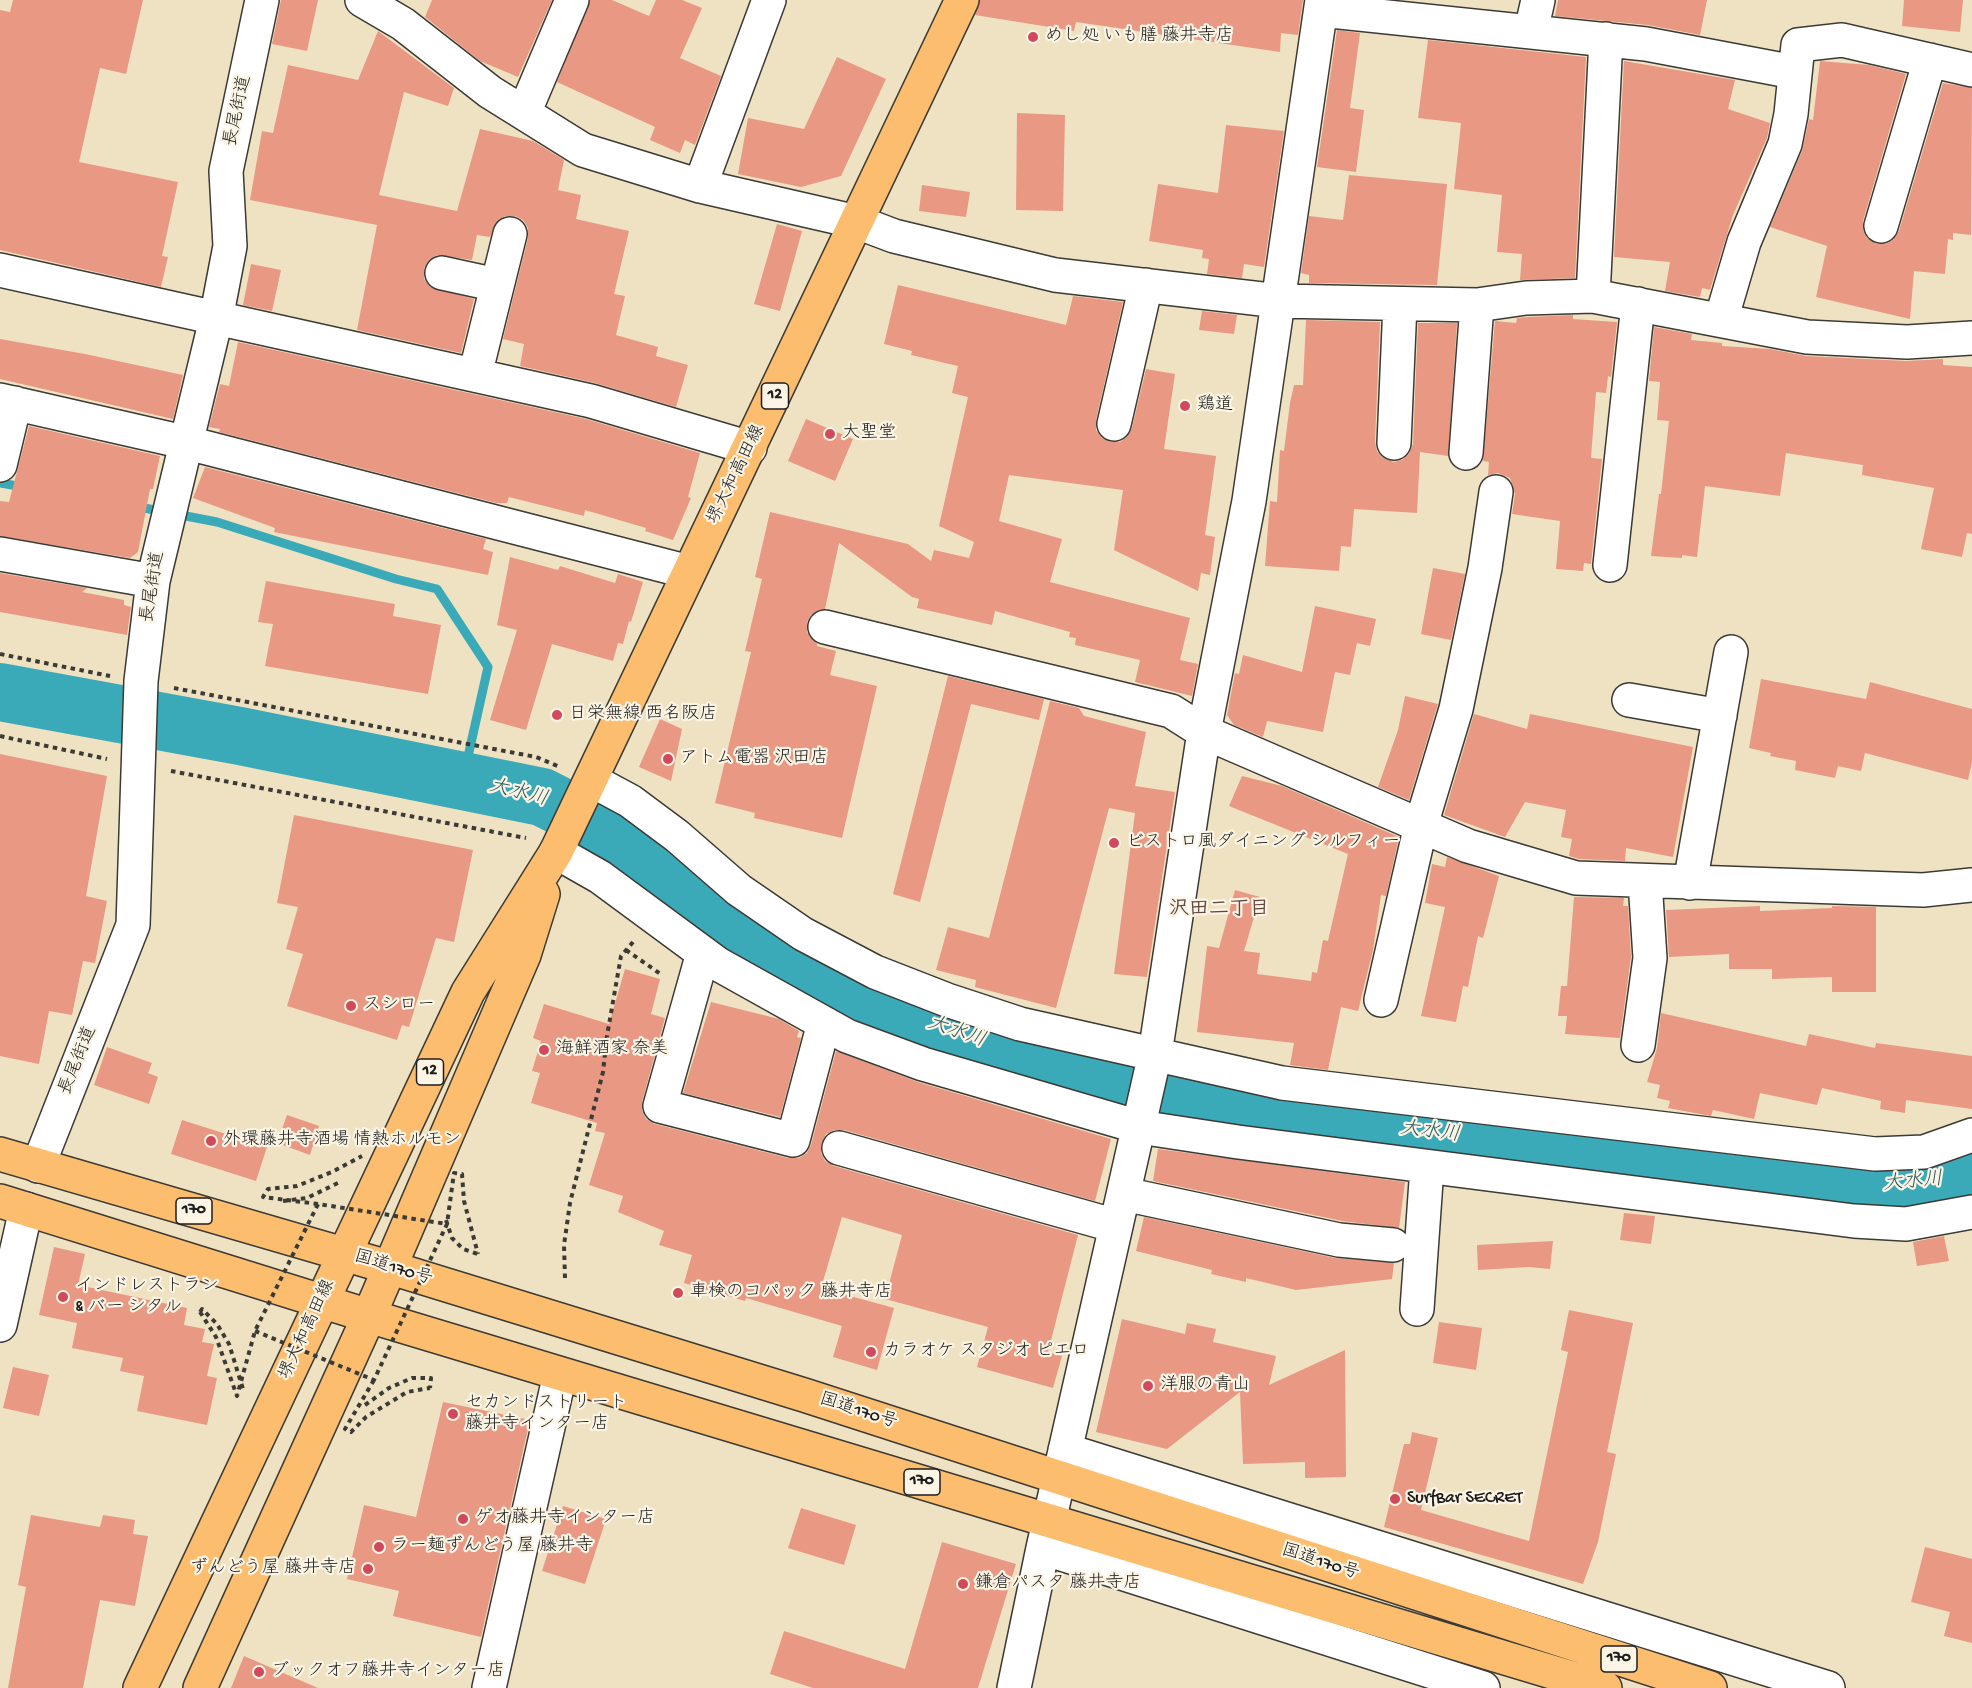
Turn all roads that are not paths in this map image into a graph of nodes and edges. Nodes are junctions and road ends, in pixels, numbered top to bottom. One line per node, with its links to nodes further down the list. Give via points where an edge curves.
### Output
1 (262, 0): 28 (street, 長尾街道, via 226,171 230,246)
2 (362, 0): 8 (street)
3 (572, 0): 14 (street)
4 (769, 0): 15 (street)
5 (962, 0): 16 (main road, 堺大和高田線 / 12)
6 (1538, 0): 9 (street)
7 (1322, 5): 9 (street); 24 (street)
8 (408, 12): 14 (street, via 490,92)
9 (1531, 32): 10 (street)
10 (1606, 39): 13 (street); 23 (street)
11 (1930, 60): 12 (street); 13 (street, via 1842,40 1798,45); 17 (street)
12 (1972, 70)
13 (1794, 72): 29 (street, via 1785,144 1744,242)
14 (524, 113): 15 (street, via 583,150)
15 (700, 186): 16 (street)
16 (857, 222): 22 (street, via 894,236 1055,275); 36 (main road, 堺大和高田線 / 12)
17 (1881, 226)
18 (510, 234): 21 (street)
19 (0, 270): 28 (street)
20 (442, 273): 21 (street)
21 (497, 285): 31 (street)
22 (1146, 285): 24 (street); 33 (street)
23 (1593, 296): 26 (street); 27 (street, via 1526,298)
24 (1279, 301): 25 (street); 48 (street, via 1249,501)
25 (1400, 304): 27 (street); 35 (street)
26 (1638, 304): 29 (street); 41 (street)
27 (1476, 306): 37 (street)
28 (216, 319): 31 (street); 34 (street, 長尾街道)
29 (1721, 320): 30 (street, via 1850,341)
30 (1972, 338)
31 (475, 375): 36 (street, via 591,401)
32 (7, 402): 34 (street); 38 (street)
33 (1114, 424)
34 (184, 442): 42 (street); 43 (street, 長尾街道)
35 (1394, 443)
36 (750, 448): 42 (main road, 堺大和高田線 / 12)
37 (1466, 453)
38 (0, 465)
39 (1496, 492): 50 (street, via 1456,709)
40 (0, 555): 43 (street)
41 (1610, 565)
42 (689, 572): 49 (main road, 堺大和高田線 / 12)
43 (153, 581): 64 (street, 長尾街道, via 141,688 133,925)
44 (825, 627): 48 (street, via 1171,711)
45 (1731, 651): 47 (street)
46 (1629, 700): 47 (street)
47 (1720, 716): 53 (street)
48 (1204, 732): 50 (street); 59 (street)
49 (588, 786): 51 (main road, 堺大和高田線 / 12); 59 (street, via 630,801 739,890 794,928 875,972 1020,1024)
50 (1421, 825): 52 (street, via 1468,846 1576,878); 56 (street)
51 (558, 848): 55 (street); 71 (main road, 堺大和高田線 / 12, via 468,992); 72 (main road, 堺大和高田線 / 12, via 525,955)
52 (1645, 881): 53 (street); 58 (street, via 1650,958)
53 (1690, 883): 54 (street, via 1923,890)
54 (1972, 885)
55 (703, 953): 57 (street); 57 (street, via 660,1106 793,1140)
56 (1381, 1000)
57 (824, 1023): 60 (street, via 923,1064)
58 (1638, 1045)
59 (1154, 1062): 60 (street); 61 (street, via 1282,1083 1875,1154 1924,1152)
60 (1140, 1122): 65 (street); 66 (street)
61 (1972, 1135)
62 (839, 1148): 69 (street)
63 (0, 1154): 64 (main road, 国道170号 / 170)
64 (38, 1166): 71 (main road, 国道170号 / 170)
65 (1427, 1167): 68 (street, via 1854,1221 1906,1224); 74 (street)
66 (1124, 1194): 69 (street); 70 (street, via 1339,1240)
67 (13, 1205): 73 (main road, 国道170号 / 170); 76 (street)
68 (1972, 1212)
69 (1116, 1226): 78 (street)
70 (1393, 1245)
71 (344, 1254): 72 (main road, 国道170号 / 170); 73 (main road, 堺大和高田線 / 12)
72 (388, 1268): 75 (main road, 堺大和高田線 / 12); 78 (main road, 国道170号 / 170, via 804,1395)
73 (321, 1302): 75 (main road, 国道170号 / 170); 81 (main road, 堺大和高田線 / 12)
74 (1417, 1309)
75 (369, 1316): 77 (main road, 国道170号 / 170); 82 (main road, 堺大和高田線 / 12)
76 (0, 1325)
77 (560, 1374): 79 (main road, 国道170号 / 170); 83 (street)
78 (1062, 1464): 79 (street); 80 (main road, 国道170号 / 170); 88 (street)
79 (1046, 1534): 80 (main road, 国道170号 / 170); 84 (street); 85 (street)
80 (1525, 1646): 86 (main road, 国道170号 / 170); 87 (main road, 国道170号 / 170)
81 (140, 1688)
82 (200, 1688)
83 (489, 1688)
84 (1014, 1688)
85 (1483, 1688)
86 (1605, 1688)
87 (1710, 1688)
88 (1828, 1688)

